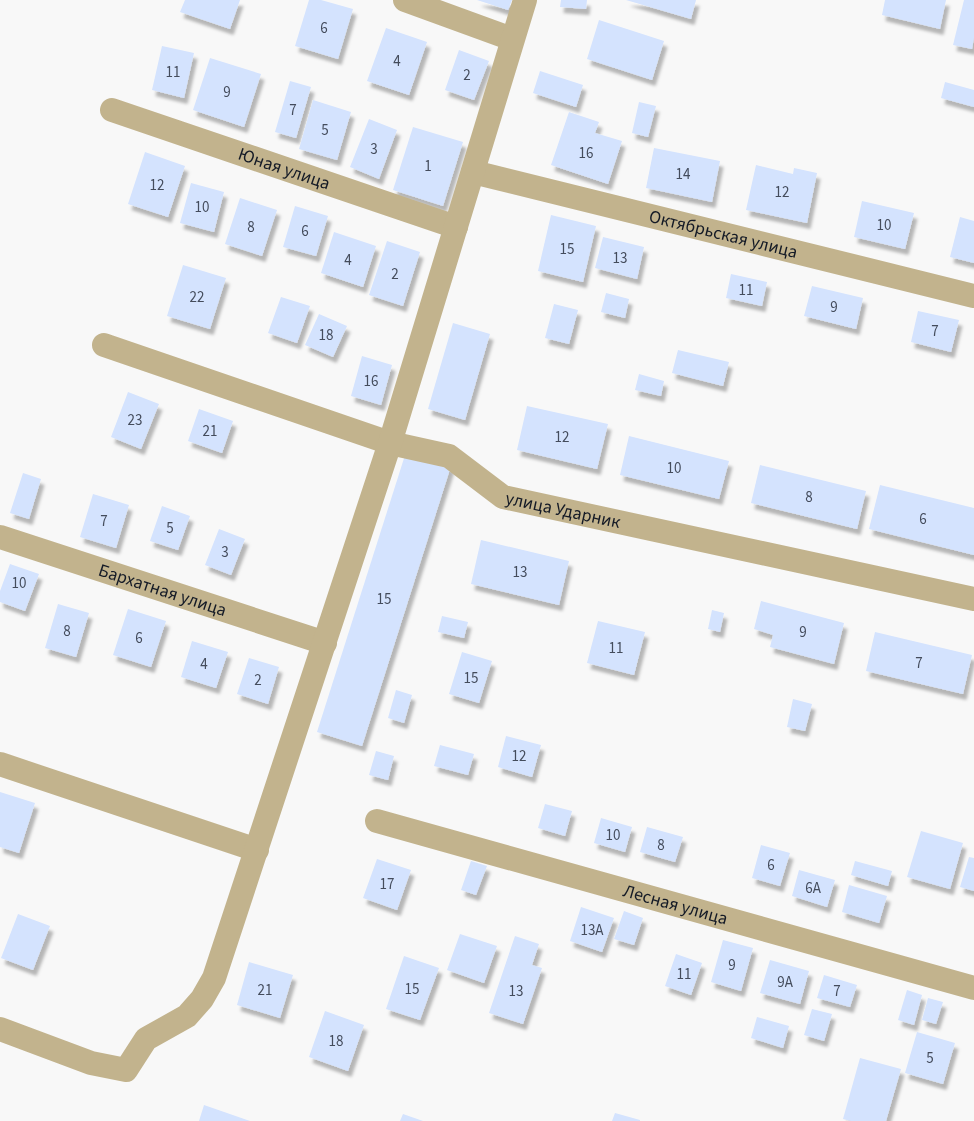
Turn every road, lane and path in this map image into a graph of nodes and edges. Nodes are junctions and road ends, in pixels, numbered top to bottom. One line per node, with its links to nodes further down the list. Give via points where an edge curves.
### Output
1 (405, 0): 3 (street)
2 (525, 0): 3 (street)
3 (512, 39): 5 (street)
4 (112, 110): 6 (street, Юная улица)
5 (473, 172): 6 (street); 7 (street, Октябрьская улица)
6 (456, 227): 9 (street)
7 (974, 296)
8 (104, 345): 9 (street, улица Ударник)
9 (390, 443): 11 (street, улица Ударник, via 449,456 503,496); 12 (street)
10 (0, 537): 12 (street, Бархатная улица)
11 (974, 599)
12 (325, 643): 15 (street)
13 (0, 764): 15 (street)
14 (377, 821): 16 (street, Лесная улица)
15 (256, 850): 17 (street, via 214,978 202,999 188,1016 146,1039 126,1070 91,1063)
16 (974, 988)
17 (0, 1029)

